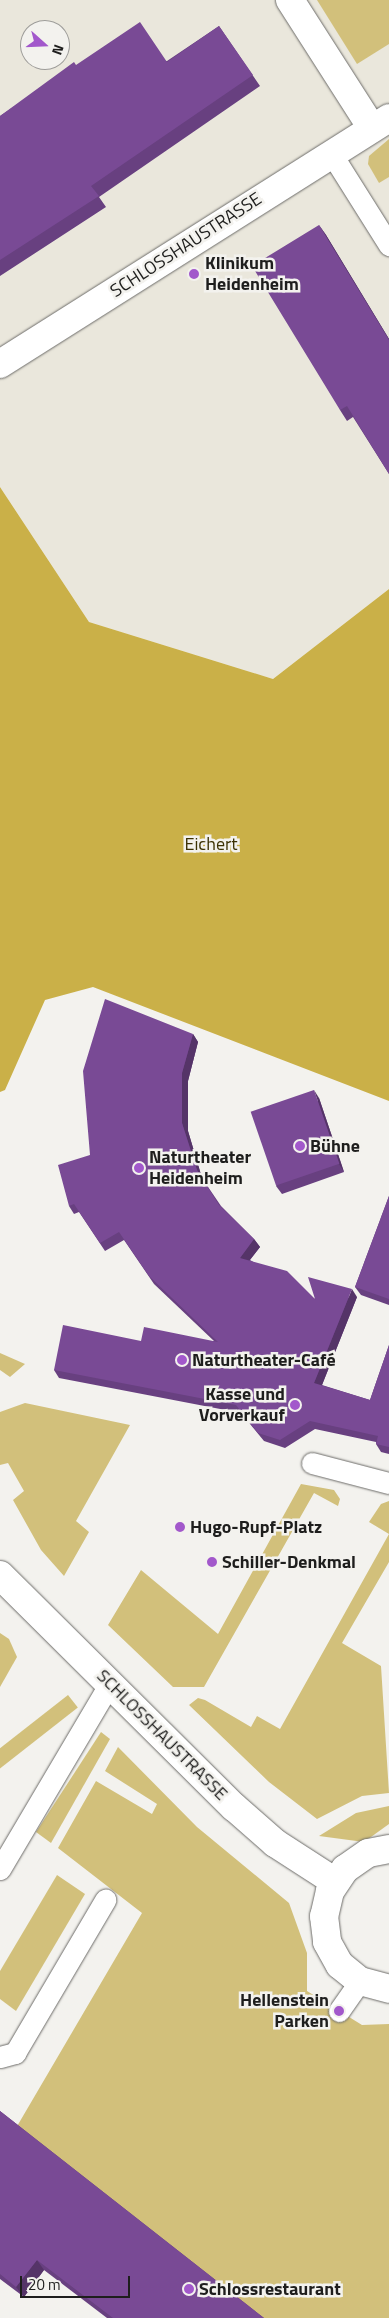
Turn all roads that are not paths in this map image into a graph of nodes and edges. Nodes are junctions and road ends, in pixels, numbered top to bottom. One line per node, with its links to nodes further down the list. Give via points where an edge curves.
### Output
1 (290, 0): 2 (street, SCHLOSSHAUSTRASSE)
2 (381, 123): 3 (street, SCHLOSSHAUSTRASSE)
3 (331, 153): 4 (lane); 5 (street, SCHLOSSHAUSTRASSE)
4 (389, 245)
5 (0, 364)
6 (312, 1462): 7 (lane)
7 (389, 1483)
8 (0, 1575): 9 (street, SCHLOSSHAUSTRASSE)
9 (110, 1683): 11 (lane); 12 (street, SCHLOSSHAUSTRASSE, via 257,1828)
10 (389, 1849): 12 (street, via 356,1860)
11 (0, 1869)
12 (334, 1882): 14 (street, via 324,1916 327,1942 340,1965)
13 (105, 1900): 17 (lane, via 14,2053)
14 (360, 1981): 15 (street); 16 (lane)
15 (389, 1989)
16 (339, 2011)
17 (0, 2057)

